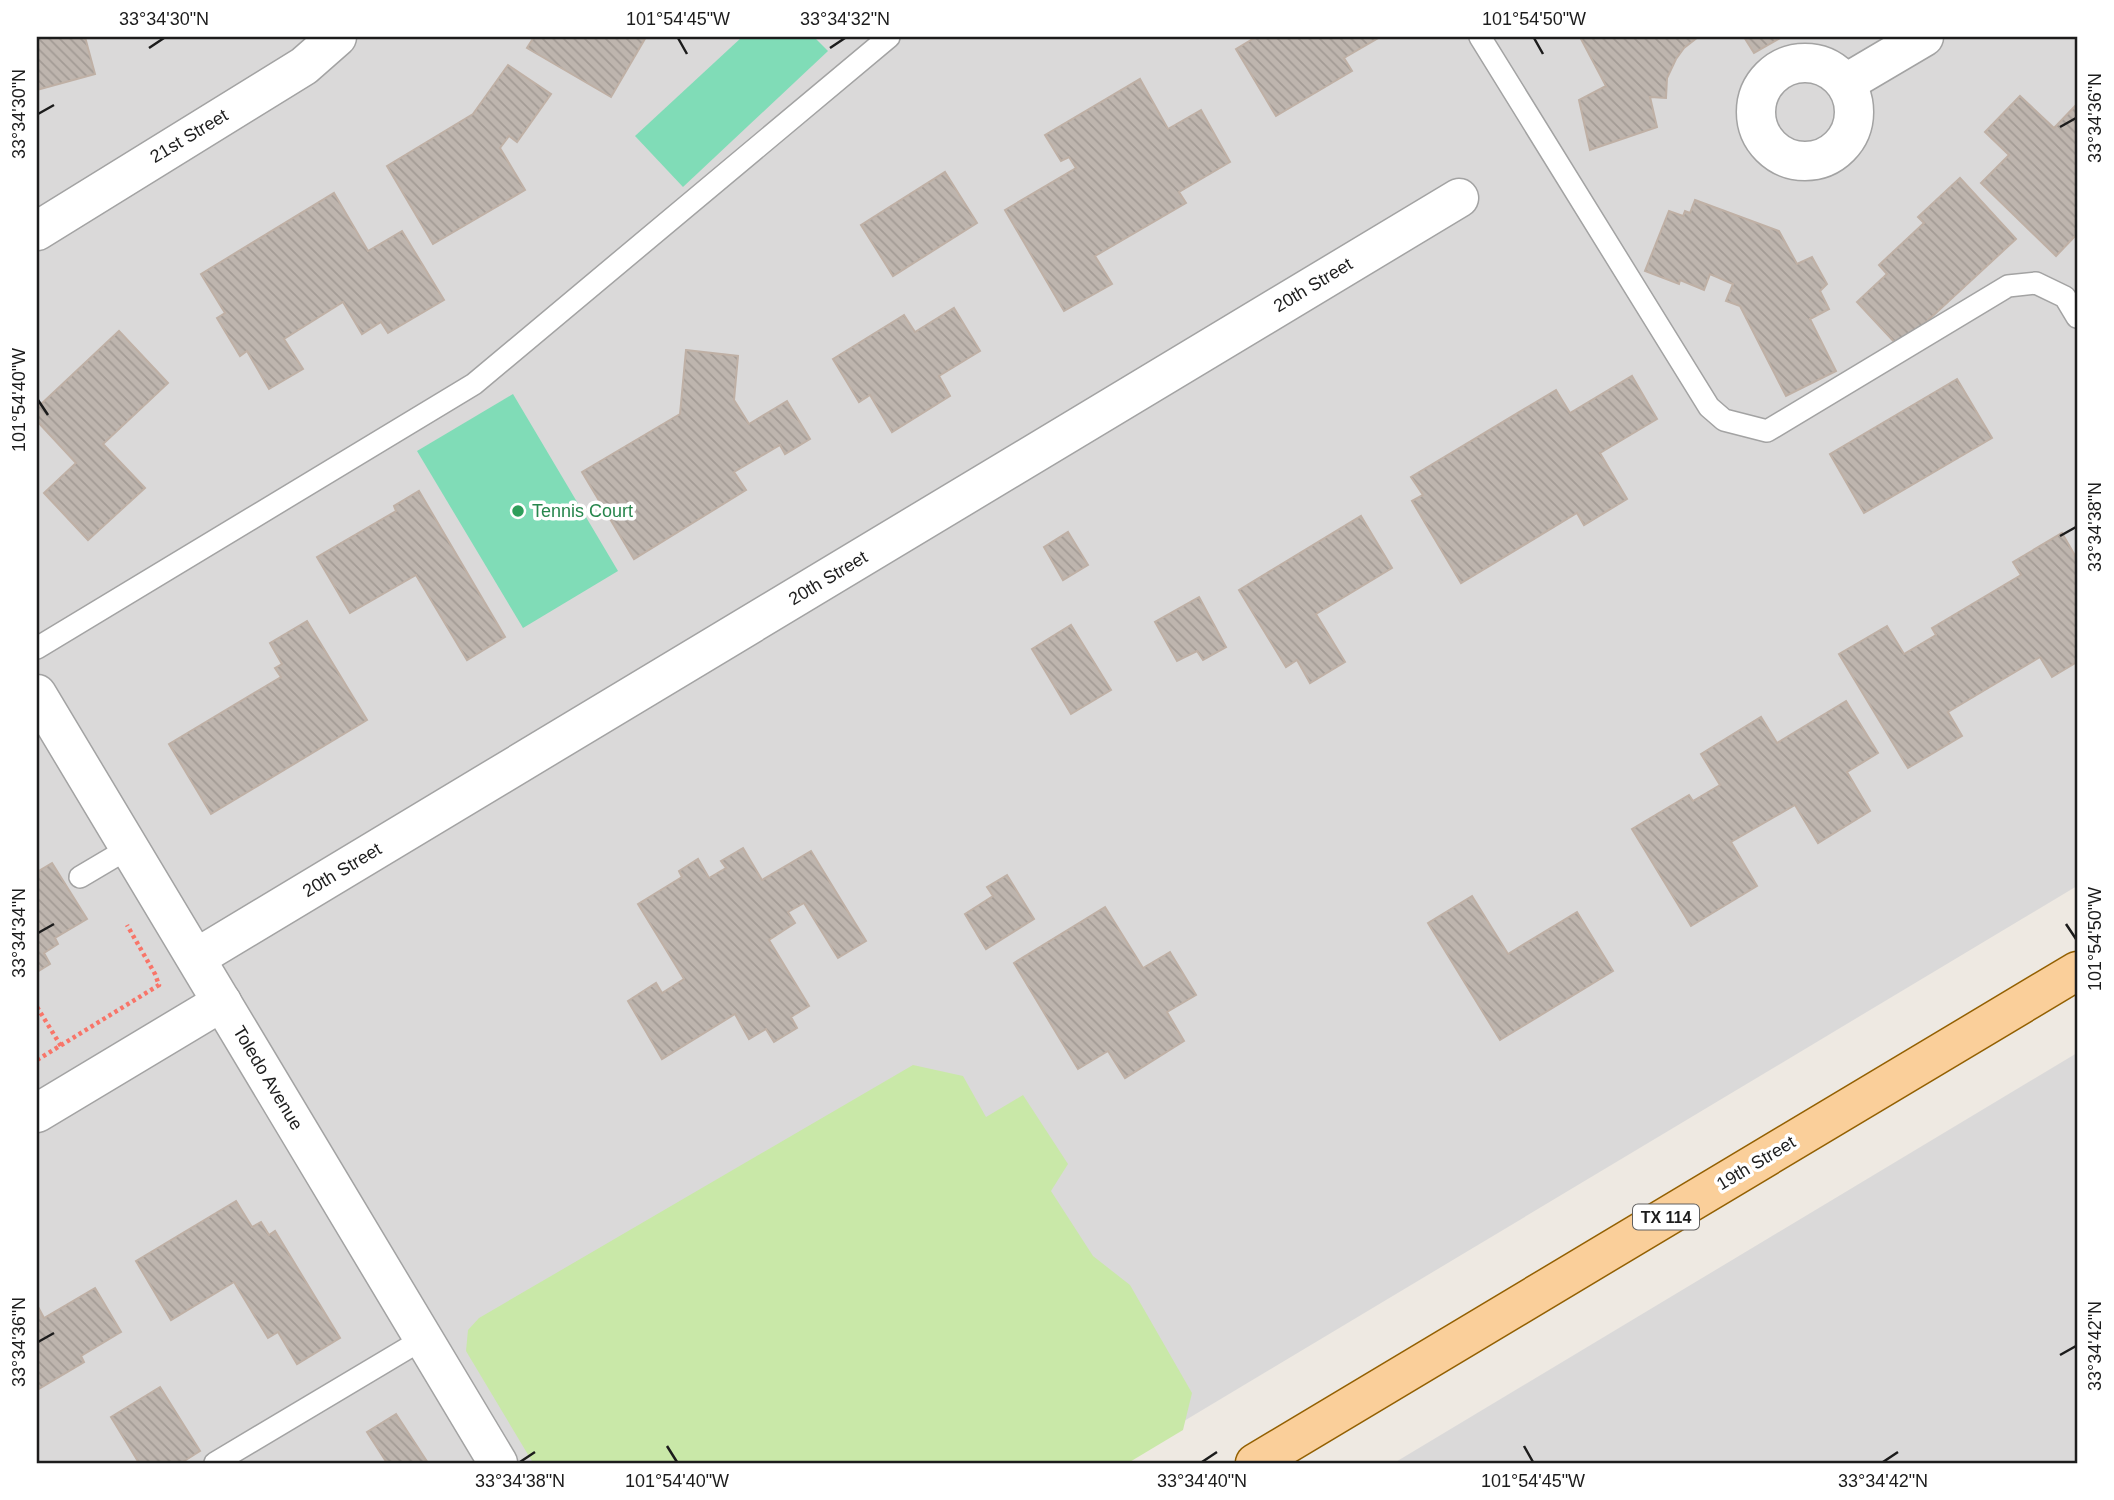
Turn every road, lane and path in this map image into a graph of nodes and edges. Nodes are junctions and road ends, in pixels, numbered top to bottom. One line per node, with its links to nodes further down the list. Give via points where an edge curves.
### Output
1 (337, 37): 7 (street, 21st Street, via 304,66)
2 (889, 37): 9 (lane, via 474,384)
3 (1480, 37): 8 (lane, via 1709,407 1724,420 1768,431 2008,286 2036,282 2065,297)
4 (1924, 37): 5 (street)
5 (1846, 83)
6 (1459, 198): 13 (street, 20th Street)
7 (37, 231)
8 (2077, 317)
9 (37, 648)
10 (37, 694): 11 (street, Toledo Avenue)
11 (130, 848): 12 (lane); 13 (street, Toledo Avenue)
12 (87, 873): 17 (path, via 159,985)
13 (196, 958): 15 (street, Toledo Avenue)
14 (2077, 971): 23 (main road, 19th Street / TX 114)
15 (222, 1002): 19 (street); 20 (street, Toledo Avenue)
16 (37, 1007): 17 (path)
17 (61, 1046): 18 (path)
18 (37, 1060)
19 (37, 1113)
20 (423, 1339): 21 (lane); 22 (street, Toledo Avenue)
21 (215, 1463)
22 (498, 1463)
23 (1255, 1463)

